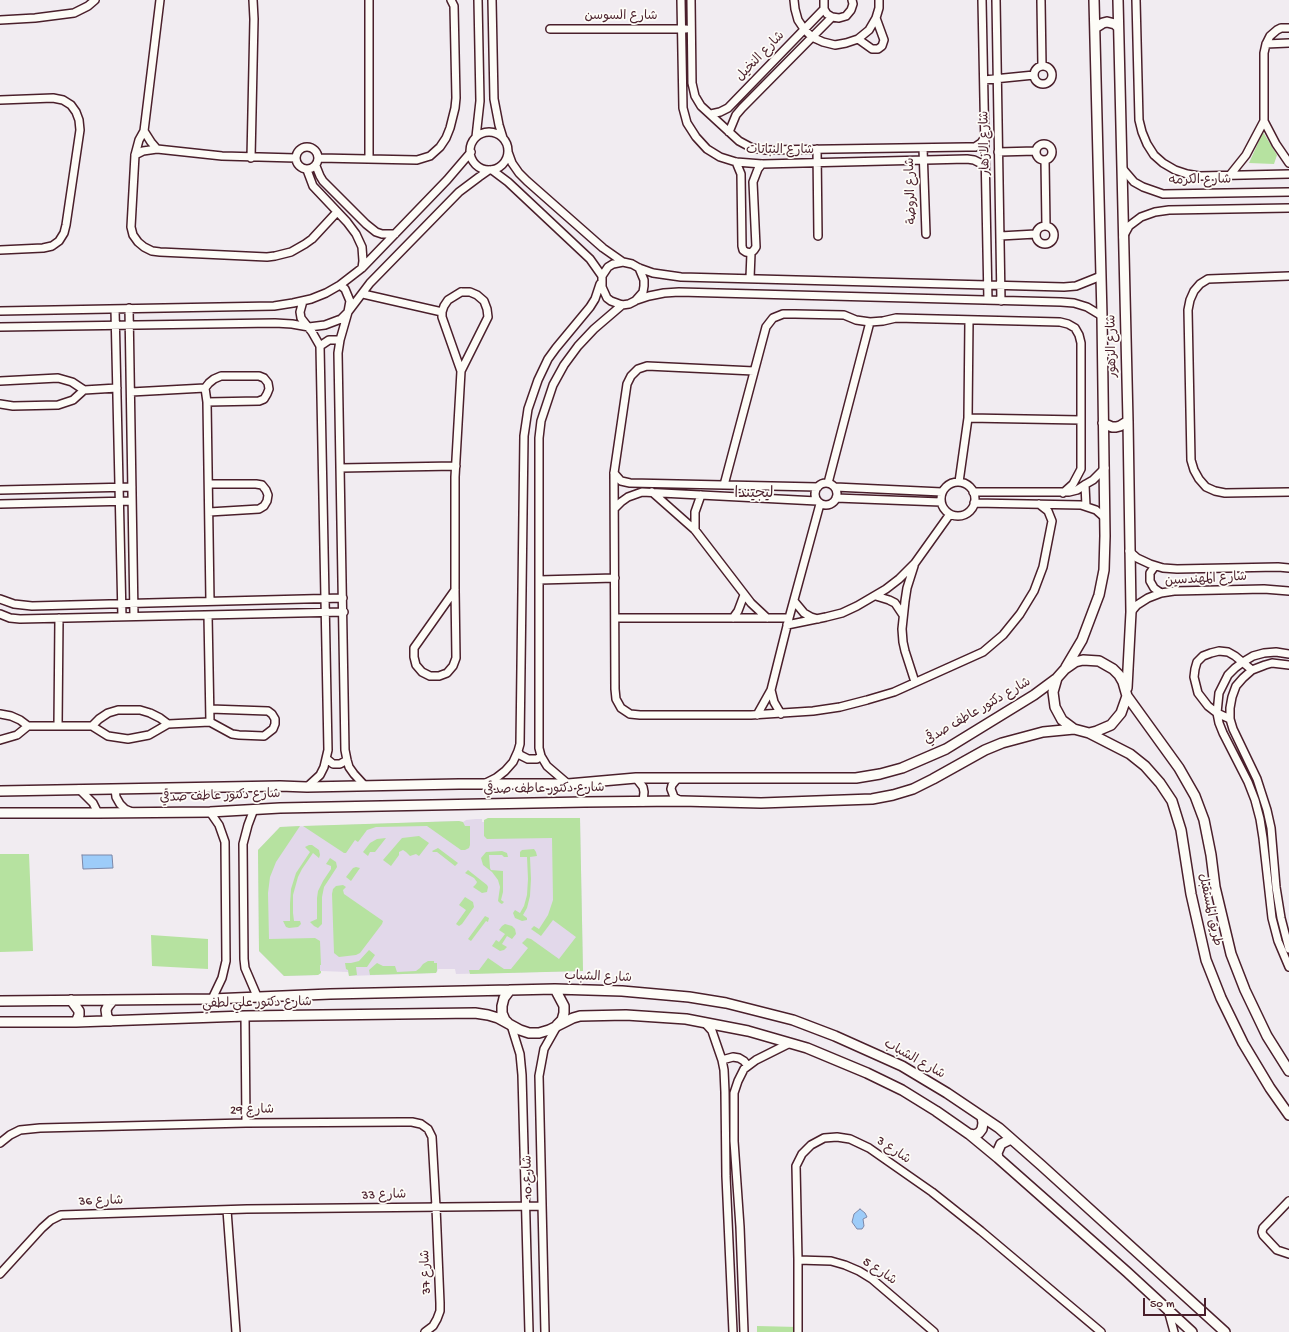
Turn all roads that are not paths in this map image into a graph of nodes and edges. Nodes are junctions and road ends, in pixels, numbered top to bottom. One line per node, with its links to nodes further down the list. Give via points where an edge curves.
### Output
1 (95, 0): 24 (street, via 74,13)
2 (160, 0): 43 (street)
3 (253, 0): 56 (street)
4 (375, 0): 20 (street)
5 (451, 0): 59 (street, via 454,6 456,98 446,138 435,152 423,159)
6 (478, 0): 46 (street, via 480,101)
7 (492, 0): 47 (street, via 494,99)
8 (681, 0): 29 (street, شارع النباتات)
9 (691, 0): 30 (street, شارع النباتات)
10 (794, 0): 31 (street, via 798,20)
11 (824, 0): 21 (street)
12 (852, 0): 22 (street, via 851,10 846,16)
13 (879, 0): 23 (street)
14 (982, 0): 39 (street, شارع الازهار)
15 (996, 0): 38 (street, شارع الازهار)
16 (1043, 0): 36 (street)
17 (1094, 0): 26 (street, شارع الزهور)
18 (1118, 0): 25 (street, شارع الزهور)
19 (1136, 0): 72 (street, via 1139,120 1147,144 1154,155 1174,170 1200,176)
20 (369, 3): 59 (street)
21 (824, 9): 22 (street); 31 (street, شارع النخيل)
22 (832, 17): 32 (street, شارع النخيل)
23 (876, 18): 33 (street, via 869,30); 33 (street, via 884,40 882,46 872,49)
24 (0, 20)
25 (1118, 27): 26 (street, via 1107,22); 67 (street, شارع الزهور)
26 (1095, 28): 92 (street, شارع الزهور)
27 (1289, 28): 35 (street, via 1277,30)
28 (550, 29): 29 (street, شارع السوسن)
29 (682, 29): 30 (street, شارع السوسن); 62 (street, شارع النباتات, via 683,108 688,124 707,149)
30 (691, 29): 41 (street, شارع النباتات, via 692,84 701,106)
31 (804, 30): 32 (street); 41 (street, شارع النخيل, via 728,108)
32 (812, 37): 33 (street, via 835,44 846,44); 44 (street, شارع النخيل, via 742,108)
33 (858, 39)
34 (1289, 43): 35 (street)
35 (1266, 44): 42 (street)
36 (1042, 66): 37 (street); 37 (street, via 1050,69 1050,81 1042,84)
37 (1034, 75): 38 (street)
38 (997, 79): 39 (street); 54 (street, شارع الازهار)
39 (984, 80): 45 (street, شارع الازهار)
40 (0, 100): 87 (street, via 63,100 76,112 80,130 66,225 59,241 43,248)
41 (711, 114): 44 (street, شارع النباتات)
42 (1264, 121): 64 (street); 72 (street, via 1246,155)
43 (144, 131): 49 (street); 55 (street, via 138,140)
44 (729, 132): 50 (street, شارع النباتات, via 752,148)
45 (985, 137): 48 (street, شارع النباتات, via 981,143 974,146); 68 (street, شارع الازهار)
46 (476, 138): 47 (street, via 482,133 490,132); 52 (street)
47 (503, 138): 53 (street)
48 (923, 148): 50 (street, شارع النباتات); 60 (street, شارع الروضة)
49 (157, 149): 55 (street); 56 (street)
50 (817, 149): 63 (street)
51 (1036, 151): 54 (street); 61 (street, via 1040,160); 61 (street, via 1037,146 1041,144 1046,143 1050,146 1052,154)
52 (470, 152): 70 (street, via 476,165); 81 (street, via 448,180)
53 (508, 152): 70 (street, via 503,164); 89 (street, via 518,173 527,182 603,248)
54 (998, 152): 75 (street, شارع الازهار)
55 (135, 155): 77 (street, via 131,227 138,242 152,251 267,257 283,255 312,239)
56 (251, 158): 57 (street)
57 (296, 158): 58 (street, via 300,150 308,147 316,150); 69 (street, via 299,166)
58 (319, 158): 59 (street); 66 (street)
59 (370, 159)
60 (924, 160): 63 (street, شارع النباتات); 68 (street, شارع النباتات, via 974,160); 82 (street, شارع الروضة)
61 (1045, 160): 80 (street)
62 (736, 162): 65 (street, شارع النباتات); 88 (street, via 741,174 742,246 743,250)
63 (818, 163): 65 (street, شارع النباتات); 84 (street)
64 (1289, 163)
65 (762, 164): 88 (street, via 754,182 756,247)
66 (316, 166): 69 (street); 78 (street, via 323,181)
67 (1121, 167): 73 (street, شارع الكرمه, via 1126,175 1139,184 1163,194); 86 (street, شارع الزهور)
68 (985, 168): 74 (street, شارع الازهار)
69 (307, 170): 77 (street, via 313,186)
70 (490, 170): 95 (street, via 508,182 590,259); 99 (street, via 459,192 370,283)
71 (1289, 174): 72 (street)
72 (1230, 175)
73 (1289, 192)
74 (986, 193): 75 (street); 97 (street, شارع الازهار)
75 (999, 193): 85 (street, شارع الازهار)
76 (1289, 208): 86 (street, via 1155,212 1141,217 1129,226)
77 (337, 212): 79 (street)
78 (356, 214): 79 (street); 81 (street, via 376,232)
79 (347, 222): 90 (street, via 362,247)
80 (1046, 226): 83 (street, via 1042,226); 83 (street, via 1053,231 1052,240 1040,242)
81 (395, 234): 90 (street)
82 (926, 234)
83 (1036, 234): 85 (street)
84 (818, 236)
85 (1000, 236): 98 (street, شارع الازهار)
86 (1123, 237): 130 (street, شارع الزهور)
87 (0, 250)
88 (750, 252): 94 (street)
89 (623, 262): 91 (street); 95 (street, via 608,267)
90 (362, 268): 96 (street)
91 (640, 268): 94 (street, via 670,276); 102 (street, via 644,286 643,292)
92 (1101, 276): 98 (street, via 1076,286); 110 (street, شارع الزهور)
93 (1289, 276): 150 (street, via 1208,279 1194,292 1188,310 1191,460 1198,479 1215,491 1226,493)
94 (750, 278): 97 (street)
95 (601, 279): 104 (street, via 603,293 607,298); 223 (street, via 590,307 545,365 532,396 526,423)
96 (340, 285): 101 (street); 108 (street, via 345,289 350,301)
97 (988, 285): 98 (street); 100 (street, شارع الازهار)
98 (1000, 285): 103 (street, شارع الازهار)
99 (363, 294): 108 (street); 109 (street)
100 (988, 300): 102 (street, via 679,292 656,294); 103 (street)
101 (303, 301): 105 (street, via 274,306); 116 (street, via 300,312 304,323)
102 (635, 301): 104 (street)
103 (1001, 301): 110 (street, via 1074,303)
104 (622, 305): 173 (street, via 594,329 573,352 553,385 543,414 539,438)
105 (129, 308): 106 (street); 114 (street)
106 (115, 309): 107 (street); 113 (street)
107 (0, 311)
108 (348, 312): 116 (street, via 333,323); 117 (street)
109 (442, 312): 119 (street); 119 (street, via 448,300 461,292 470,292 477,296 484,301 487,309 488,317)
110 (1102, 316): 131 (street, شارع الزهور)
111 (969, 320): 112 (street, via 896,318); 128 (street); 129 (street, via 1060,322 1075,328 1081,343)
112 (870, 322): 120 (street, via 844,315 783,314 773,318 766,327); 140 (street)
113 (116, 325): 114 (street); 115 (street); 122 (street)
114 (129, 325): 116 (street, via 275,323); 125 (street)
115 (0, 327)
116 (309, 327): 118 (street)
117 (340, 340): 118 (street, via 329,340); 133 (street)
118 (320, 346): 179 (street)
119 (461, 371): 132 (street)
120 (754, 371): 135 (street, via 646,366 638,369 627,384); 139 (street)
121 (0, 381): 124 (street, via 58,378 72,382)
122 (117, 388): 124 (street); 142 (street)
123 (205, 388): 125 (street); 126 (street); 126 (street, via 214,378 221,376 259,376 268,383 269,389 264,399 259,401)
124 (84, 390): 127 (street, via 73,400 58,405)
125 (131, 392): 143 (street)
126 (207, 402): 138 (street)
127 (0, 404)
128 (968, 418): 129 (street); 136 (street)
129 (1081, 420): 152 (street, via 1081,469 1073,484)
130 (1128, 421): 131 (street, via 1116,427); 168 (street, شارع الزهور)
131 (1103, 423): 134 (street, شارع الزهور)
132 (456, 466): 133 (street); 174 (street)
133 (340, 468): 180 (street)
134 (1105, 468): 141 (street); 166 (street, شارع الزهور)
135 (614, 473): 137 (street, via 625,483); 163 (street)
136 (959, 482): 148 (street, via 949,484); 149 (street)
137 (642, 483): 139 (street); 146 (street)
138 (208, 484): 164 (street); 164 (street, via 262,485 268,495 264,506 259,509)
139 (724, 485): 144 (street)
140 (831, 485): 144 (street, via 824,483); 148 (street); 154 (street, via 837,494)
141 (1085, 485): 152 (street, via 1078,490); 162 (street)
142 (119, 487): 143 (street); 145 (street); 155 (street)
143 (132, 487): 156 (street)
144 (818, 487): 157 (street, via 815,494)
145 (0, 490)
146 (642, 492): 147 (street); 163 (street, via 628,497)
147 (652, 492): 153 (street); 167 (street)
148 (942, 492): 158 (street)
149 (974, 492): 151 (street); 159 (street)
150 (1289, 492)
151 (1044, 493): 152 (street); 161 (street)
152 (1063, 493)
153 (701, 495): 157 (street); 167 (street, via 695,512)
154 (836, 498): 157 (street, via 831,504 824,505); 158 (street)
155 (119, 501): 156 (street); 160 (street); 184 (street)
156 (132, 501): 185 (street)
157 (819, 502): 183 (street)
158 (941, 502): 165 (street, via 942,507)
159 (974, 503): 161 (street); 165 (street, via 972,509 962,516)
160 (0, 504)
161 (1042, 504): 162 (street); 206 (street, via 1051,516 1043,567 1034,591 1020,614 1003,635 983,652)
162 (1086, 506): 166 (street)
163 (615, 508): 172 (street)
164 (209, 512): 182 (street)
165 (950, 514): 169 (street)
166 (1105, 518): 203 (street, شارع الزهور, via 1104,570 1098,594 1082,640)
167 (695, 530): 177 (street)
168 (1129, 551): 170 (street, شارع المهندسين, via 1137,558); 188 (street, شارع الزهور)
169 (915, 563): 178 (street); 191 (street, via 907,588)
170 (1155, 566): 171 (street, شارع المهندسين, via 1177,569); 176 (street, via 1150,573 1150,581)
171 (1289, 568)
172 (615, 578): 173 (street); 195 (street)
173 (539, 580): 224 (street, via 538,748)
174 (455, 590): 174 (street, via 456,658 447,673 430,676 416,665 414,648)
175 (1289, 591): 176 (street, شارع المهندسين, via 1264,589)
176 (1161, 593): 188 (street, شارع المهندسين, via 1148,598)
177 (744, 595): 196 (street); 197 (street)
178 (876, 596): 191 (street, via 895,603); 198 (street, via 842,612)
179 (325, 598): 180 (street); 182 (street); 186 (street)
180 (343, 598): 187 (street)
181 (0, 599): 184 (street, via 32,606)
182 (210, 601): 185 (street)
183 (794, 601): 198 (street, via 804,612); 199 (street)
184 (122, 603): 185 (street); 192 (street)
185 (134, 603): 193 (street)
186 (325, 612): 187 (street); 190 (street); 225 (street)
187 (344, 612): 226 (street)
188 (1131, 612): 208 (street, شارع الزهور)
189 (0, 614): 194 (street, via 20,619)
190 (208, 615): 193 (street); 209 (street)
191 (903, 615): 206 (street, via 903,642)
192 (122, 616): 193 (street); 194 (street)
193 (134, 616)
194 (59, 618): 218 (street)
195 (615, 618): 196 (street); 213 (street, via 615,689 616,699 621,708 630,714 640,715)
196 (733, 618): 197 (street)
197 (768, 618): 199 (street)
198 (818, 619): 199 (street)
199 (788, 621): 207 (street)
200 (1289, 654): 201 (street, via 1264,653)
201 (1242, 662): 204 (street); 210 (street, via 1223,684 1219,693); 210 (street, via 1228,652 1219,651 1203,656 1197,662 1194,677 1198,693)
202 (1289, 665): 204 (street, via 1272,663)
203 (1064, 669): 205 (street); 208 (street, via 1083,660 1099,661 1119,675)
204 (1252, 670): 214 (street, via 1240,682 1232,696)
205 (1057, 678): 220 (street, via 1053,692 1055,707 1062,720); 228 (street, شارع دكتور عاطف صدقي, via 946,749 902,768 880,774 856,778)
206 (915, 682): 212 (street, via 894,692 847,705)
207 (771, 690): 212 (street); 213 (street)
208 (1127, 694): 221 (street, via 1117,720 1104,729); 264 (street, طريق المستقبل, via 1179,768 1195,796 1204,820 1215,887 1231,954 1267,1036)
209 (210, 709): 215 (street); 215 (street, via 268,711 275,719 275,724 264,736 238,735)
210 (1217, 713): 214 (street); 243 (street, via 1223,733 1255,800 1263,838)
211 (0, 714): 217 (street, via 11,716)
212 (781, 714): 213 (street)
213 (757, 715)
214 (1230, 719): 244 (street, via 1257,779 1267,810)
215 (210, 722): 216 (street)
216 (168, 724): 219 (street, via 149,735 128,739 108,736); 219 (street, via 140,710 118,710 108,713)
217 (28, 726): 218 (street); 222 (street, via 17,735)
218 (58, 726): 219 (street)
219 (92, 726)
220 (1074, 729): 221 (street); 236 (street, شارع دكتور عاطف صدقي, via 1043,732 1002,743 913,789 872,799 761,803)
221 (1089, 732): 265 (street, طريق المستقبل, via 1130,754 1145,766 1172,801 1181,830 1191,894 1206,960 1243,1043)
222 (0, 740)
223 (518, 751): 224 (street, via 528,759 537,759); 229 (street, via 505,771)
224 (541, 756): 230 (street)
225 (327, 759): 226 (street, via 333,764 340,764); 232 (street, via 320,774)
226 (346, 760): 231 (street)
227 (636, 778): 228 (street, شارع دكتور عاطف صدقي); 230 (street, شارع دكتور عاطف صدقي); 237 (street, via 643,786)
228 (677, 779): 236 (street, via 672,785 672,793)
229 (484, 784): 230 (street, شارع دكتور عاطف صدقي); 231 (street, شارع دكتور عاطف صدقي)
230 (568, 784)
231 (365, 786): 232 (street, شارع دكتور عاطف صدقي)
232 (307, 787): 234 (street, شارع دكتور عاطف صدقي)
233 (79, 789): 234 (street, شارع دكتور عاطف صدقي); 235 (street, شارع دكتور عاطف صدقي); 242 (street, via 89,798)
234 (115, 789): 240 (street, via 120,804)
235 (0, 791)
236 (681, 801): 237 (street, شارع دكتور عاطف صدقي)
237 (643, 802): 238 (street, شارع دكتور عاطف صدقي)
238 (254, 809): 241 (street, شارع دكتور عاطف صدقي); 249 (street, via 243,844 244,959 245,968)
239 (0, 812): 242 (street, شارع دكتور عاطف صدقي)
240 (132, 812): 241 (street, شارع دكتور عاطف صدقي); 242 (street, شارع دكتور عاطف صدقي)
241 (210, 812): 250 (street, via 219,825 224,842 226,961 222,978)
242 (98, 813)
243 (1272, 918): 244 (street); 246 (street)
244 (1281, 918): 245 (street)
245 (1289, 950)
246 (1289, 967)
247 (555, 989): 248 (street, شارع الشباب); 260 (street, via 564,1006 562,1020); 266 (street, شارع الشباب, via 689,997 726,1003 794,1020 902,1066)
248 (510, 990): 249 (street, شارع دكتور علي لطفي); 259 (street, via 504,998 502,1013)
249 (257, 996): 250 (street, شارع دكتور علي لطفي)
250 (212, 999): 252 (street, شارع دكتور علي لطفي)
251 (71, 1000): 252 (street, شارع دكتور علي لطفي); 253 (street, شارع دكتور علي لطفي); 257 (street, via 79,1015)
252 (113, 1000): 255 (street, via 106,1010)
253 (0, 1001)
254 (245, 1016): 255 (street, شارع دكتور علي لطفي); 259 (street, شارع دكتور علي لطفي, via 475,1013 488,1015); 269 (street)
255 (111, 1021): 257 (street, شارع دكتور علي لطفي)
256 (0, 1022): 257 (street, شارع دكتور علي لطفي)
257 (76, 1022)
258 (704, 1022): 260 (street, via 626,1015 580,1016); 261 (street); 262 (street, via 712,1031)
259 (511, 1025): 260 (street, via 525,1031 539,1032); 275 (street, شارع 10, via 520,1054)
260 (557, 1025): 276 (street, شارع 10, via 544,1049 539,1076)
261 (790, 1043): 263 (street); 270 (street, via 860,1070 902,1090)
262 (722, 1060): 263 (street, via 739,1058); 267 (street, via 726,1092)
263 (748, 1066): 268 (street, via 744,1069 734,1093)
264 (1289, 1071)
265 (1289, 1115)
266 (982, 1116): 270 (street, via 982,1129 974,1135); 271 (street, شارع الشباب)
267 (725, 1118): 268 (street); 284 (street)
268 (734, 1118): 283 (street)
269 (246, 1123): 272 (street, شارع 29, via 28,1129 20,1130); 277 (street, شارع 29, via 421,1124 428,1129 432,1137)
270 (969, 1134): 273 (street)
271 (1011, 1139): 273 (street, via 1001,1144 997,1153); 296 (street, شارع الشباب)
272 (0, 1143)
273 (998, 1158): 282 (street)
274 (1289, 1201): 279 (street, via 1262,1232 1277,1250)
275 (525, 1206): 276 (street, شارع 33); 277 (street, شارع 33); 287 (street, شارع 10)
276 (542, 1206): 288 (street, شارع 10)
277 (436, 1207): 278 (street, شارع 33); 286 (street, شارع 37, via 440,1311 433,1326)
278 (227, 1210): 281 (street, شارع 36, via 61,1215 42,1228); 285 (street)
279 (1289, 1254)
280 (798, 1260): 291 (street, شارع 3); 292 (street, شارع 5, via 831,1261 859,1271); 293 (street, شارع 3, via 796,1166 802,1154 824,1138 850,1139 869,1148 932,1192)
281 (1, 1272)
282 (1168, 1310): 294 (street); 295 (street)
283 (743, 1317): 284 (street); 290 (street)
284 (733, 1318): 289 (street)
285 (236, 1332)
286 (425, 1332)
287 (529, 1332)
288 (546, 1332)
289 (733, 1332)
290 (744, 1332)
291 (798, 1332)
292 (934, 1332)
293 (1101, 1332)
294 (1174, 1332)
295 (1192, 1332)
296 (1225, 1332)

